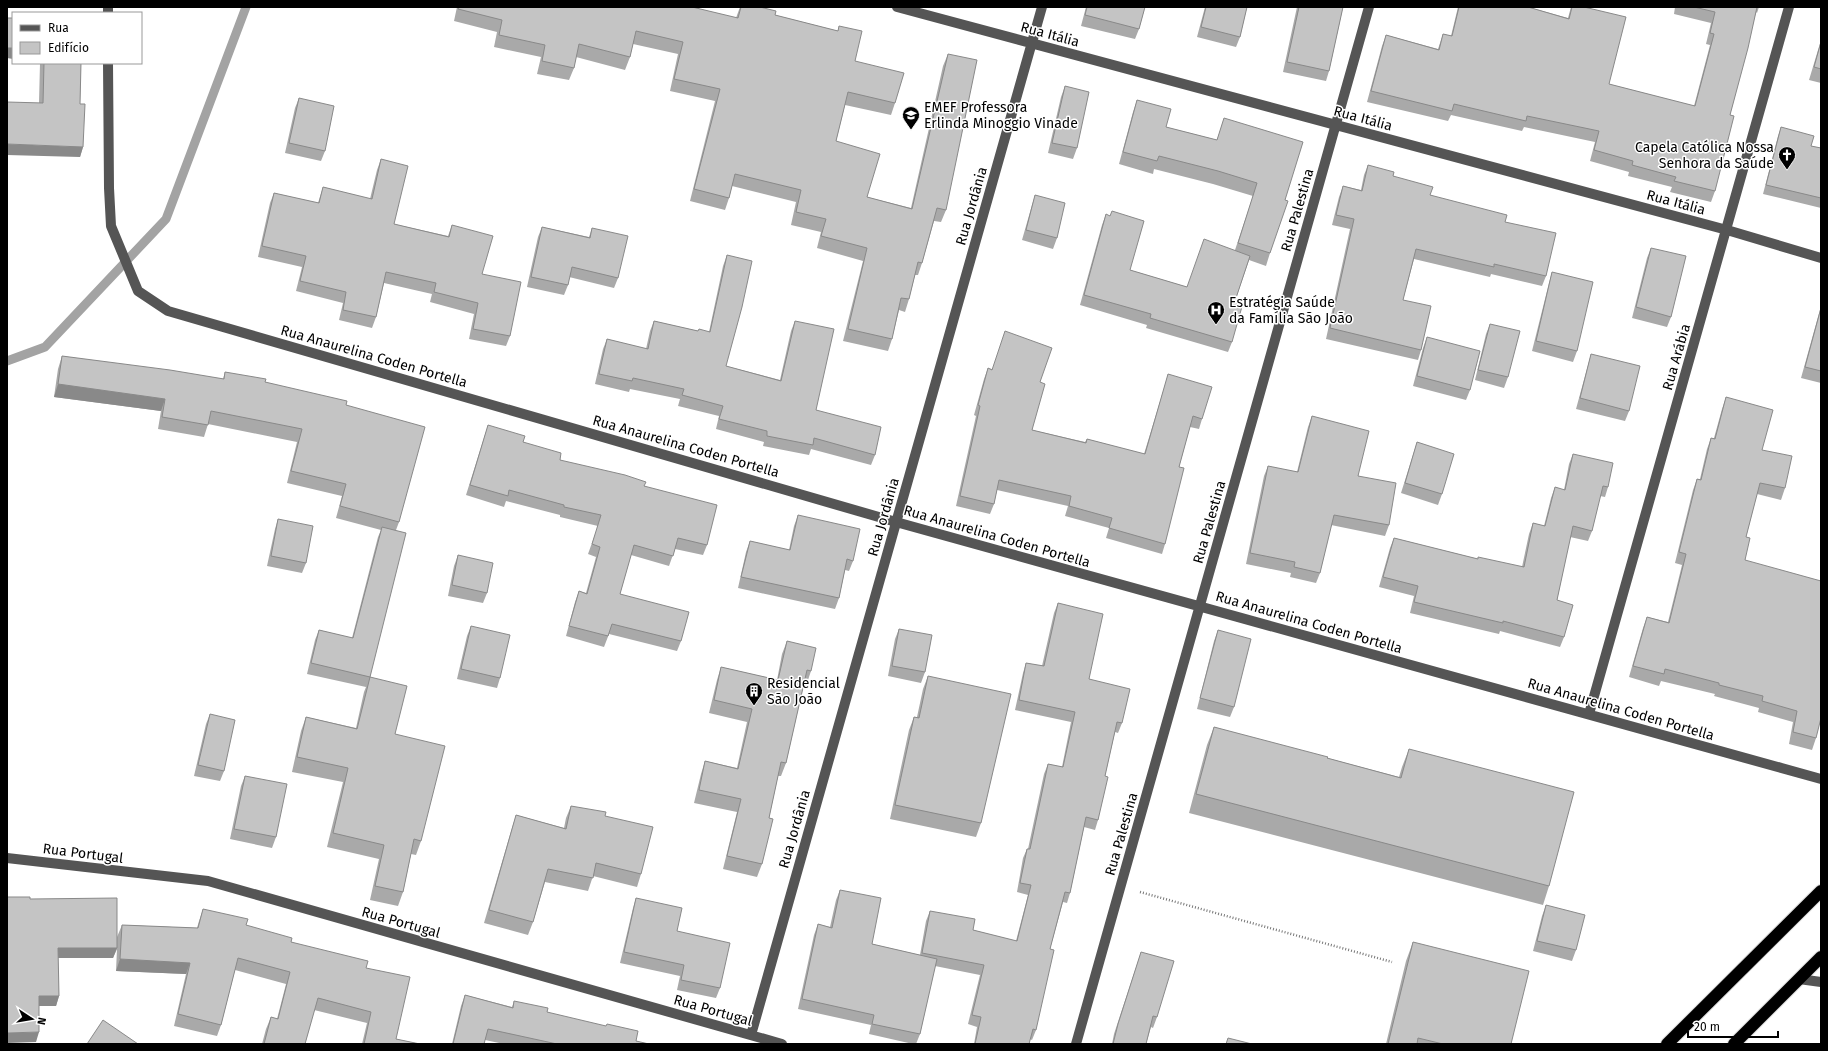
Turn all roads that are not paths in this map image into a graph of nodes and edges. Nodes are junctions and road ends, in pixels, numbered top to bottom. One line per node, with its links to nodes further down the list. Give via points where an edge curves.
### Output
1 (897, 7): 5 (street, Rua Itália)
2 (1042, 7): 5 (street, Rua Jordânia)
3 (1369, 7): 7 (street, Rua Palestina)
4 (1789, 7): 8 (street, Rua Arábia)
5 (1032, 43): 7 (street, Rua Itália); 10 (street, Rua Jordânia)
6 (108, 64): 10 (street, Rua Anaurelina Coden Portella, via 108,188 111,226 138,291 168,311)
7 (1336, 125): 8 (street, Rua Itália); 11 (street, Rua Palestina)
8 (1727, 230): 9 (street, Rua Itália); 12 (street, Rua Arábia)
9 (1821, 258)
10 (896, 522): 11 (street, Rua Anaurelina Coden Portella); 19 (street, Rua Jordânia)
11 (1200, 606): 12 (street, Rua Anaurelina Coden Portella); 21 (street, Rua Palestina)
12 (1589, 714): 13 (street, Rua Anaurelina Coden Portella)
13 (1821, 779)
14 (7, 858): 19 (street, Rua Portugal, via 208,881)
15 (1821, 891): 22 (highway)
16 (1821, 957): 17 (highway)
17 (1799, 979): 18 (street); 23 (highway)
18 (1821, 982)
19 (751, 1035): 20 (street, Rua Portugal)
20 (782, 1044)
21 (1076, 1044)
22 (1667, 1044)
23 (1734, 1044)

